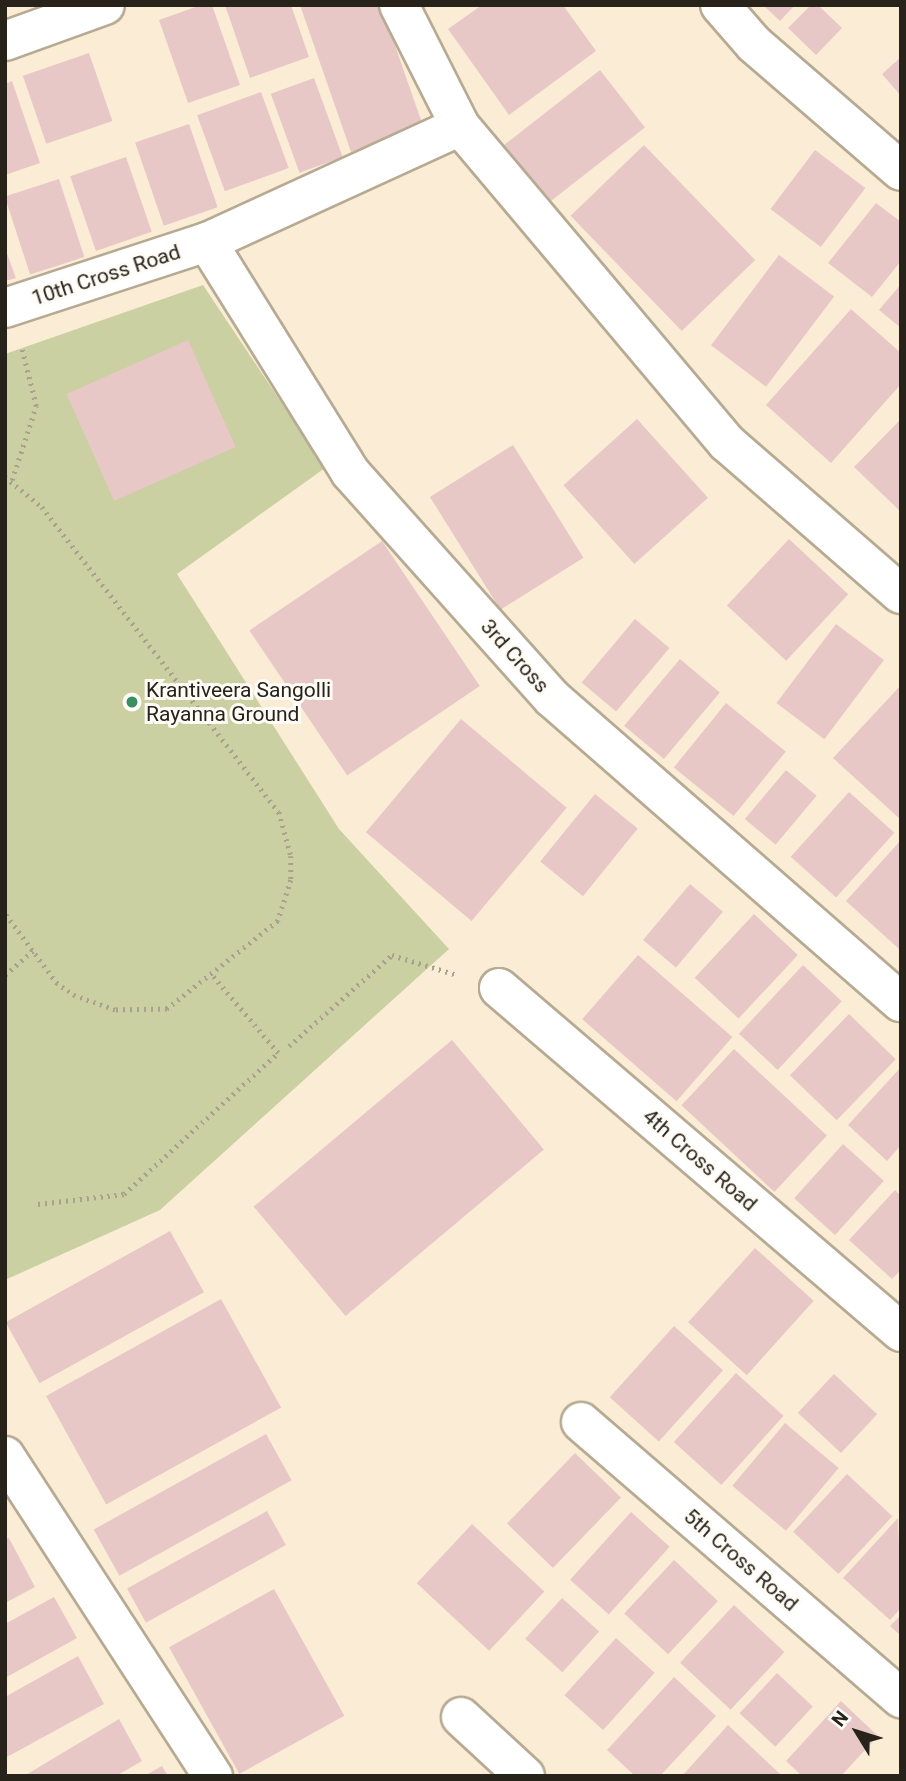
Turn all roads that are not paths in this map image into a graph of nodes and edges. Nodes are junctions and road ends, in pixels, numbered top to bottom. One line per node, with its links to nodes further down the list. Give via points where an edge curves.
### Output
1 (105, 5): 4 (street)
2 (399, 5): 5 (street)
3 (720, 5): 6 (street, via 754,44)
4 (5, 41)
5 (460, 125): 7 (street, 10th Cross Road); 9 (street, via 727,443)
6 (901, 172)
7 (207, 242): 8 (street, 10th Cross Road); 11 (street, 3rd Cross, via 350,472 552,698)
8 (8, 307)
9 (901, 594)
10 (499, 988): 12 (street, 4th Cross Road)
11 (901, 1003)
12 (901, 1332)
13 (581, 1422): 15 (street, 5th Cross Road)
14 (5, 1456): 17 (street)
15 (901, 1698)
16 (461, 1717): 18 (street)
17 (213, 1776)
18 (525, 1776)

